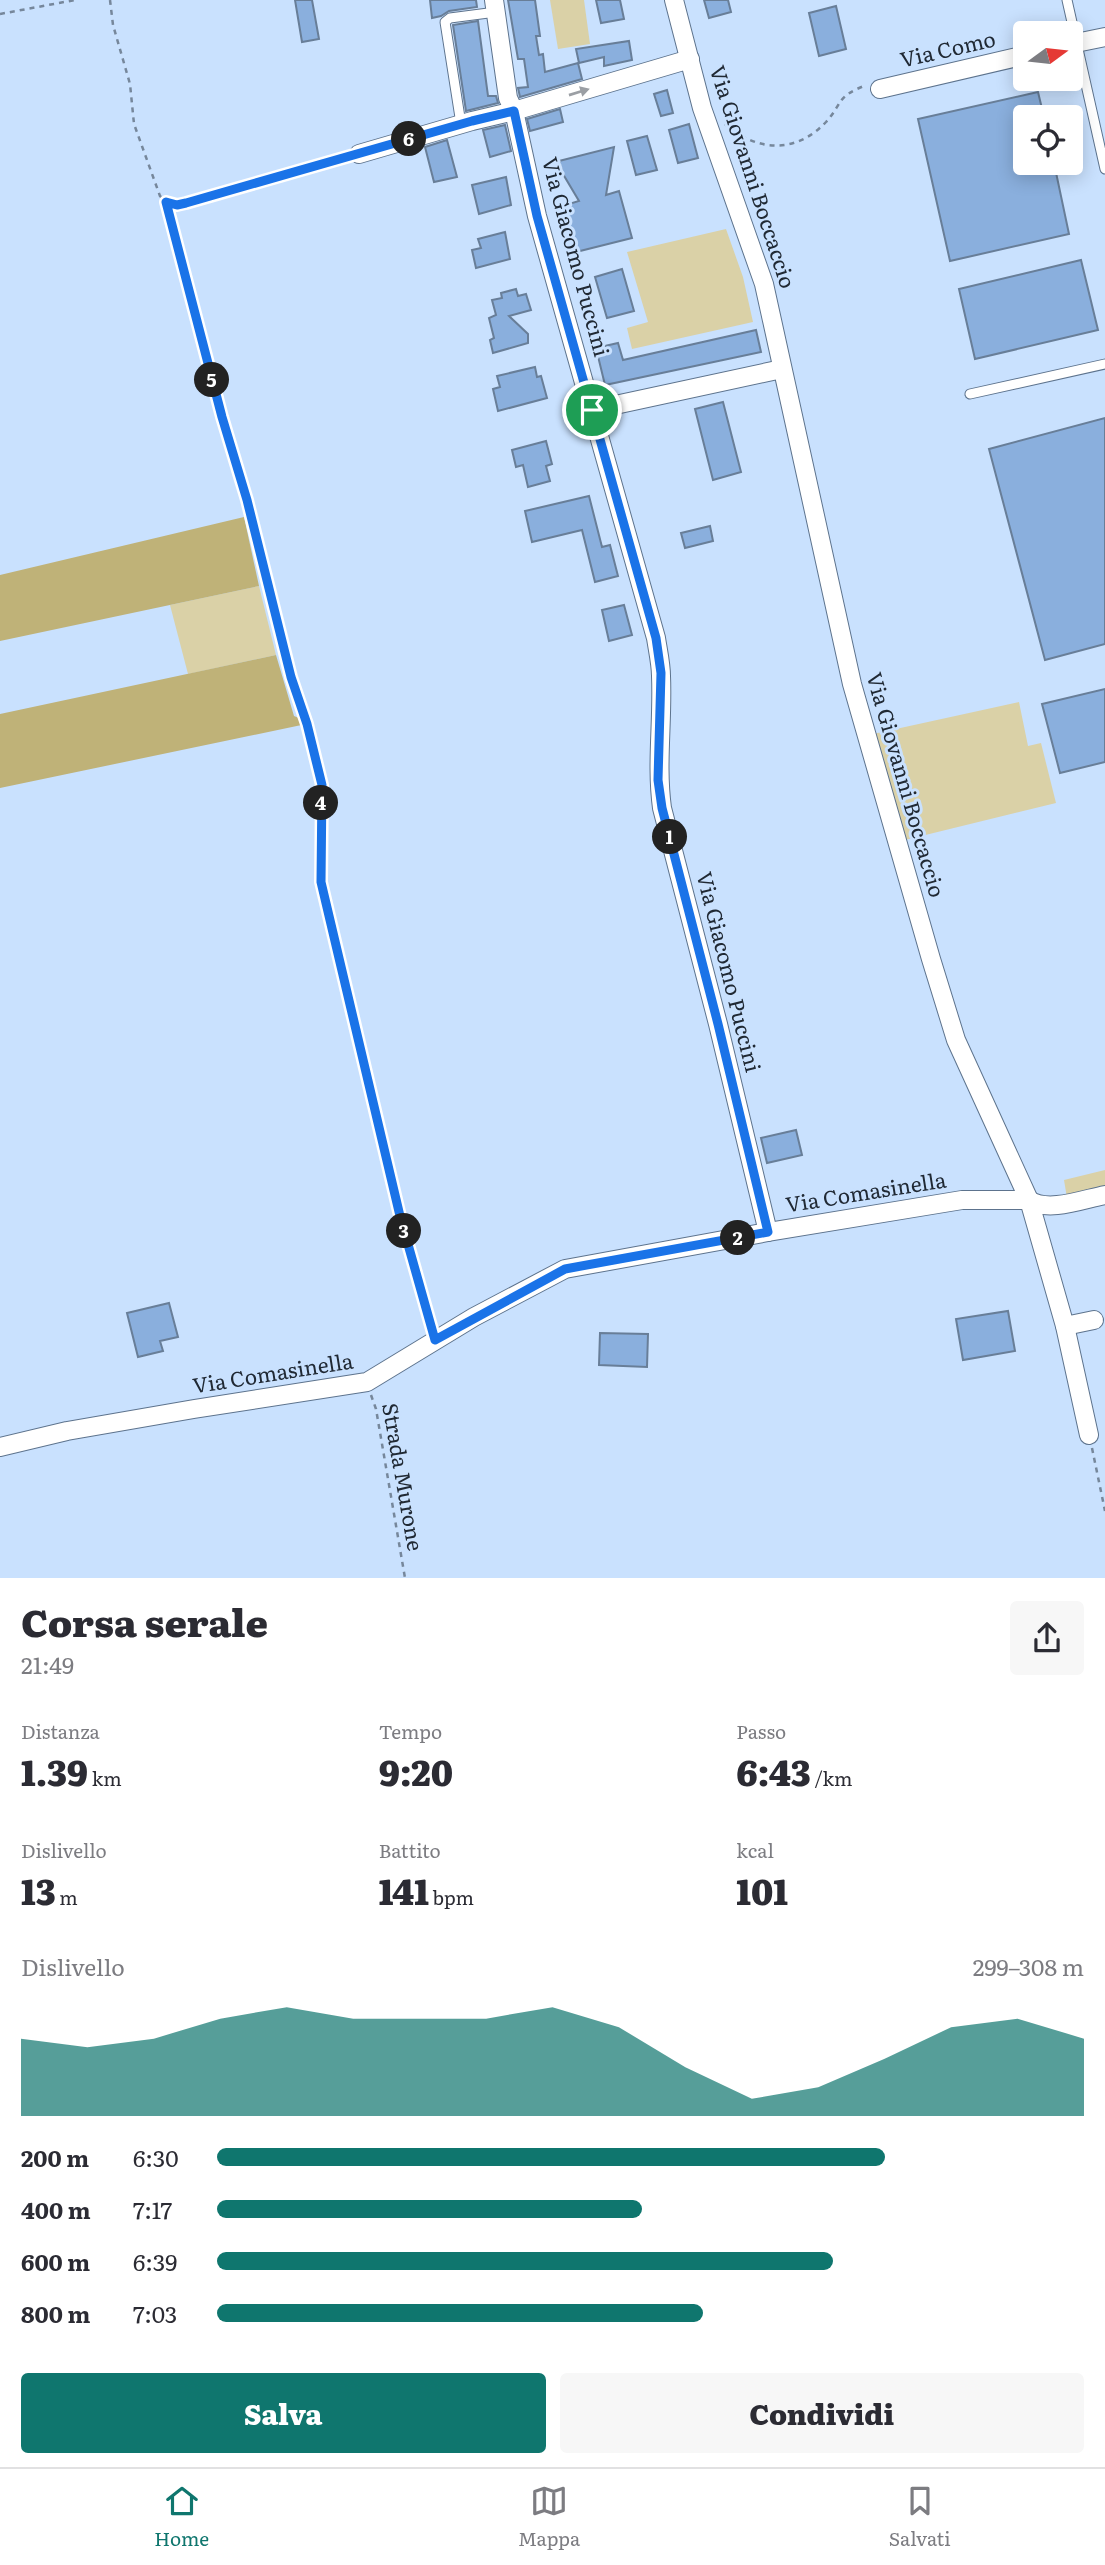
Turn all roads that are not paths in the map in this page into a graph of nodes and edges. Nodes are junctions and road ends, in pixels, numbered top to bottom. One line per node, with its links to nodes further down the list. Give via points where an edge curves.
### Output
1 (674, 0): 8 (street, Via Giovanni Boccaccio)
2 (1067, 0): 4 (lane)
3 (495, 6): 11 (street, Via Giacomo Puccini, via 508,98); 12 (lane, via 445,22)
4 (1070, 21)
5 (1105, 37): 6 (street)
6 (1083, 42)
7 (1013, 58): 10 (street, Via Como)
8 (690, 59): 11 (street, one-way to 8); 16 (street, Via Giovanni Boccaccio, via 702,108 759,263)
9 (1083, 83): 14 (lane)
10 (884, 88)
11 (514, 111): 12 (street); 18 (street, Via Giacomo Puccini, via 537,216)
12 (461, 124): 13 (street)
13 (359, 154)
14 (1105, 169)
15 (1105, 364): 17 (lane)
16 (782, 369): 18 (street); 20 (street, Via Giovanni Boccaccio, via 852,684 931,959 956,1040)
17 (970, 394)
18 (592, 410): 21 (street, Via Giacomo Puccini, via 656,638 661,673 658,767 662,808)
19 (1105, 1195): 20 (street, Via Comasinella, via 1048,1205)
20 (1030, 1200): 21 (street, Via Comasinella, via 962,1200); 23 (street, Via Giovanni Boccaccio)
21 (768, 1232): 25 (street, Via Comasinella, via 565,1269 367,1382 67,1431)
22 (1094, 1320): 23 (street)
23 (1065, 1326): 24 (street, Via Giovanni Boccaccio)
24 (1089, 1435)
25 (0, 1447)

